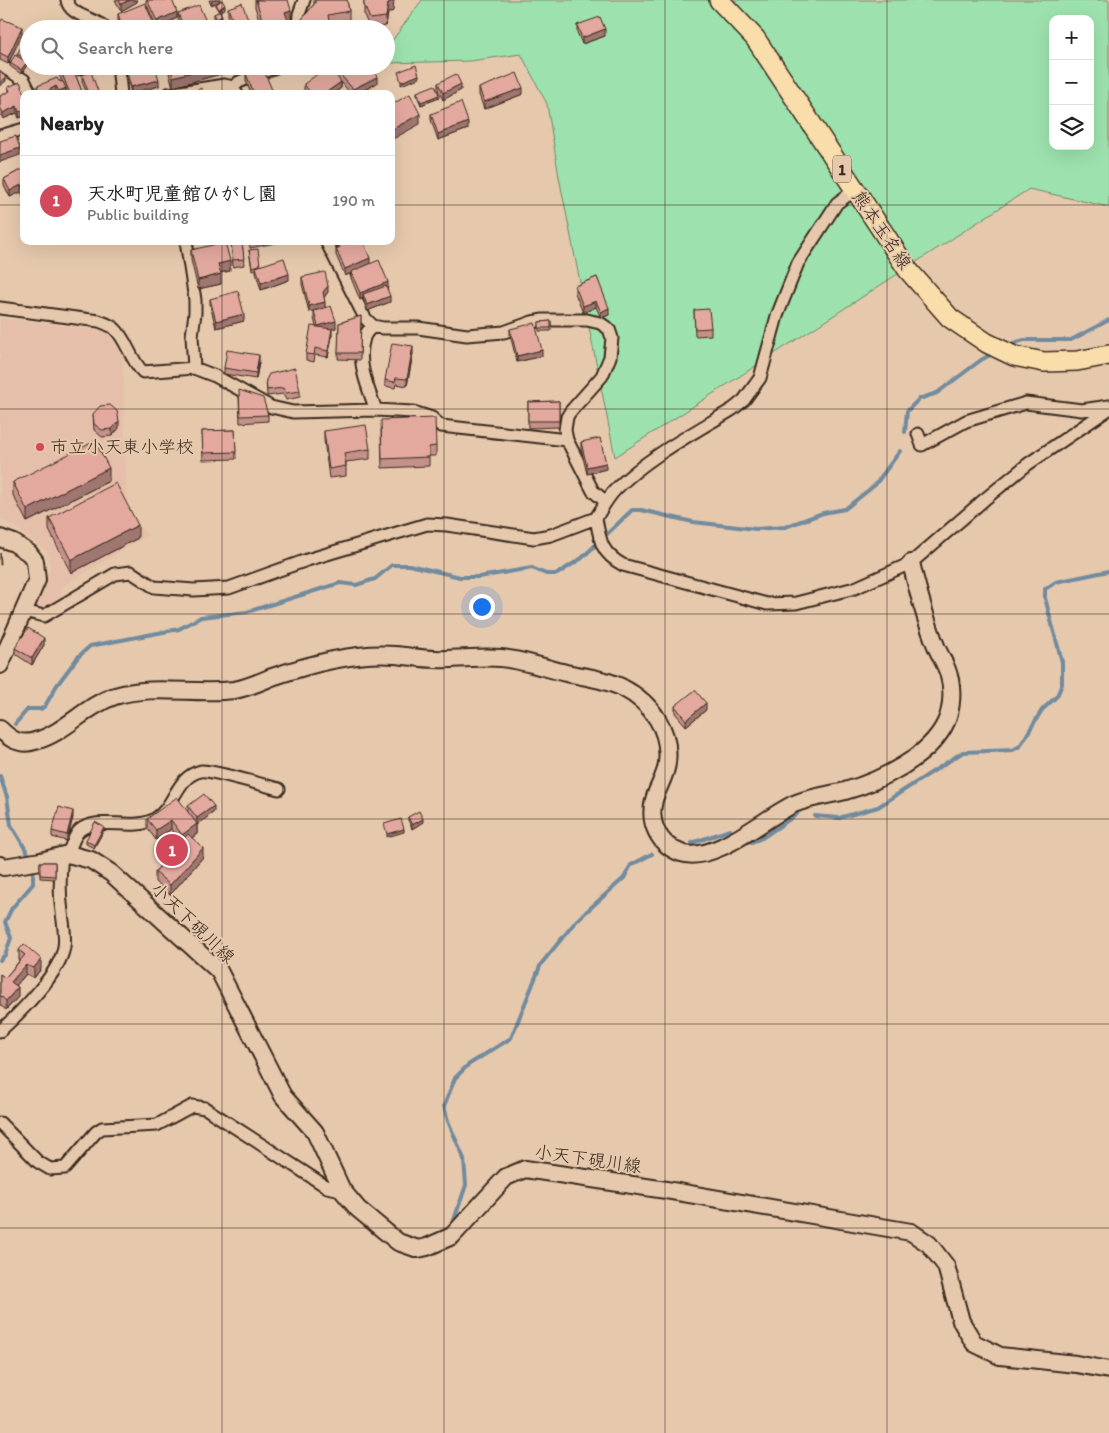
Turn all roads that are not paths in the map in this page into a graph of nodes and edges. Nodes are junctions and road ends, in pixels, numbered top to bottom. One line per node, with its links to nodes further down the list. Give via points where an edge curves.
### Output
1 (67, 0): 4 (street, via 72,10)
2 (304, 0): 5 (street)
3 (719, 0): 16 (main road, 熊本玉名線 / 1, via 755,38)
4 (95, 20)
5 (299, 20)
6 (0, 65): 9 (street, via 24,80)
7 (119, 75): 10 (street)
8 (256, 75): 13 (street, via 239,82)
9 (29, 90)
10 (121, 90)
11 (193, 90): 12 (street, via 224,85)
12 (232, 90)
13 (235, 90)
14 (20, 130): 15 (street)
15 (0, 136)
16 (855, 190): 21 (main road, 熊本玉名線 / 1, via 908,270 950,318 970,332 1014,356 1044,362 1077,361); 27 (street, via 836,203 798,263 777,316 760,378 744,400 650,461)
17 (187, 245): 22 (street, via 195,300)
18 (328, 245): 20 (street, via 365,318)
19 (0, 308): 22 (street, via 99,321 112,326 143,372)
20 (373, 326): 24 (street, via 364,336 361,353 363,372); 26 (street, via 467,335 504,332 543,320 600,323 609,329 612,338 610,357 602,376 568,417)
21 (1109, 355)
22 (194, 368): 24 (street, via 271,407 293,412)
23 (1109, 408): 25 (street, via 1082,410 1026,403 966,421 922,445); 30 (street, via 1028,464)
24 (376, 410): 26 (street, via 413,412 432,418 441,426)
25 (918, 434)
26 (567, 440): 27 (street, via 593,492)
27 (606, 502): 28 (street)
28 (596, 518): 30 (street, via 600,540 611,559 767,604 796,603 855,588); 31 (street, via 534,538 427,524 307,560 229,588 154,587 131,572 115,574 44,616)
29 (0, 538): 31 (street, via 29,553 36,562 36,580)
30 (911, 563): 33 (street, via 921,602 950,677 951,699 946,722 932,742 914,758 877,780 841,792 811,797 784,809 718,849 698,856 683,854 656,834 651,813 667,767 668,745 660,722 647,706 623,688 597,679 504,658 435,659 367,655 298,670 236,690 150,691 118,695 94,704 54,733 33,742 19,743)
31 (24, 611): 32 (street)
32 (0, 665)
33 (0, 729)
34 (279, 790): 35 (street, via 202,770 188,776 166,811 153,820 91,825 76,834)
35 (65, 854): 36 (street, 小天下硯川線, via 4,867); 37 (street, via 60,878 64,948 55,969 18,1015); 39 (street, 小天下硯川線, via 90,860 111,874 219,971 283,1096 315,1132)
36 (0, 865)
37 (0, 1031)
38 (0, 1124): 39 (street, via 38,1162 50,1169 65,1168 102,1128 157,1125 192,1106 205,1108 327,1187)
39 (342, 1190): 40 (street, 小天下硯川線, via 358,1209 398,1242 418,1248 452,1236 506,1177 525,1169 911,1232 928,1244 946,1266 961,1320 974,1343 1000,1356)
40 (1109, 1370)

